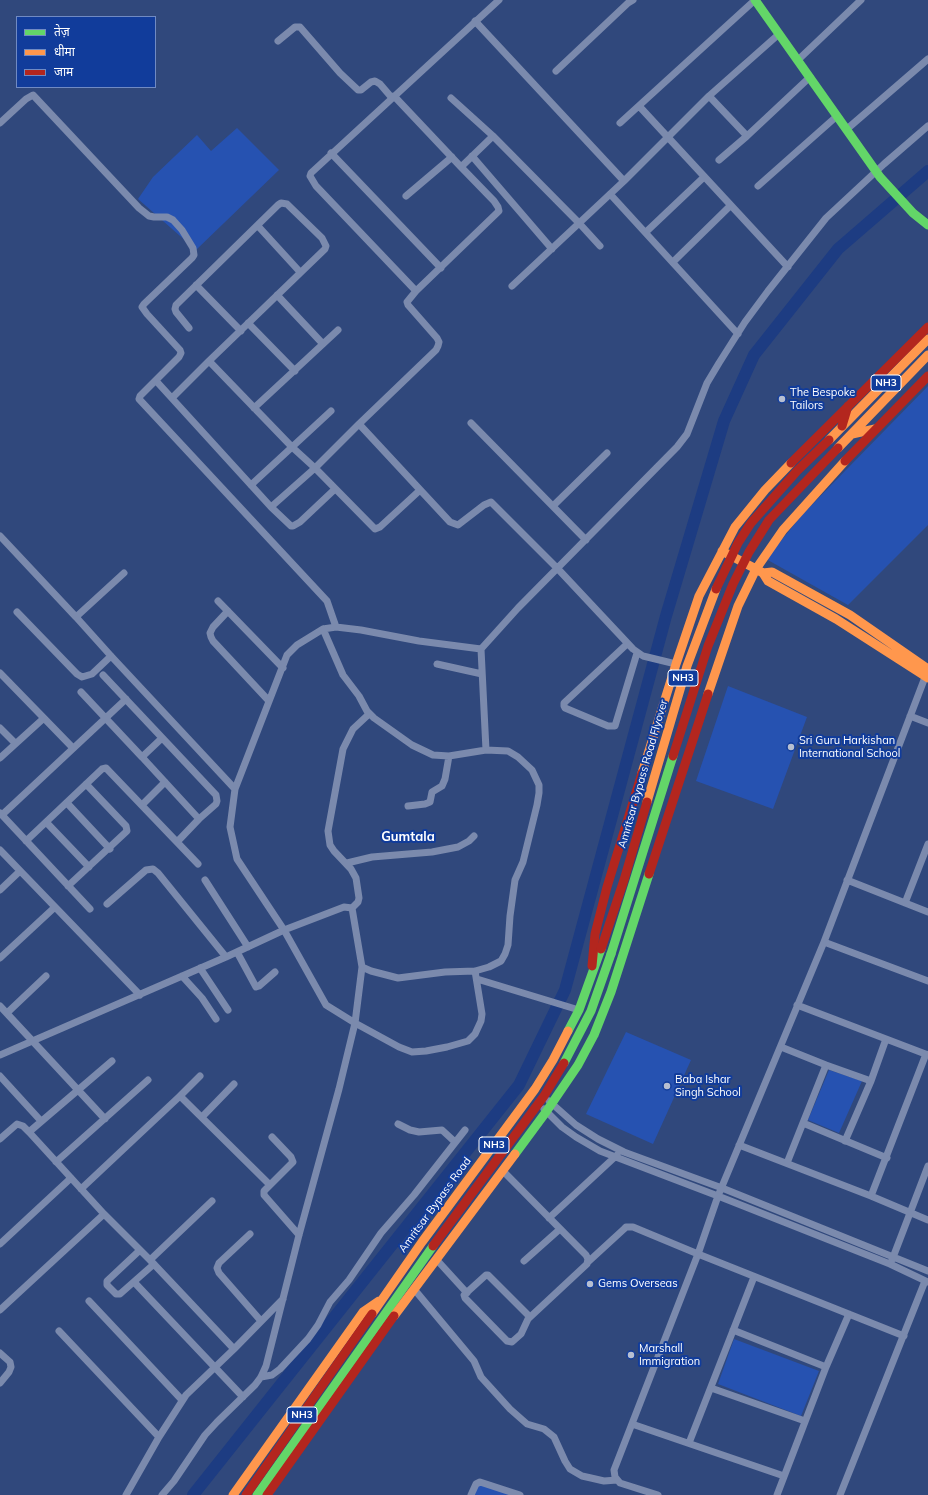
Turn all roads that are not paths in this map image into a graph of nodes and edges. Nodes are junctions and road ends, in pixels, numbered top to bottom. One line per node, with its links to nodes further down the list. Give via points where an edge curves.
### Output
1 (499, 0): 5 (street)
2 (633, 0): 10 (street)
3 (755, 0): 6 (main road); 15 (street)
4 (861, 0): 9 (street)
5 (475, 21): 13 (street); 31 (street)
6 (779, 34): 9 (main road); 12 (street)
7 (278, 41): 13 (street, via 295,27 300,27 358,90 375,81)
8 (928, 58): 20 (street)
9 (798, 60): 11 (main road)
10 (556, 71)
11 (810, 77): 16 (main road); 22 (street)
12 (709, 96): 22 (street); 23 (street)
13 (393, 97): 24 (street); 26 (street)
14 (451, 98): 21 (street)
15 (639, 106): 18 (street); 23 (street)
16 (837, 116): 20 (main road); 32 (street)
17 (0, 123): 90 (street, via 30,96 35,96 139,208 154,217 173,220 182,230 193,248 194,255 142,306 181,353 139,399 327,601)
18 (620, 123)
19 (928, 126): 29 (street)
20 (847, 129): 29 (main road)
21 (493, 136): 25 (street); 36 (street)
22 (747, 136): 27 (street)
23 (668, 138): 30 (street); 31 (street)
24 (332, 153): 44 (street); 48 (street, via 311,173 312,180)
25 (472, 156): 28 (street); 41 (street)
26 (452, 157): 28 (street); 34 (street)
27 (719, 160)
28 (461, 167): 44 (street, via 494,201 499,210)
29 (878, 174): 37 (main road, via 913,213); 43 (street, via 826,218)
30 (704, 177): 35 (street); 39 (street)
31 (624, 181): 33 (street)
32 (758, 186)
33 (610, 194): 36 (street); 39 (street)
34 (406, 196)
35 (730, 206): 42 (street); 43 (street)
36 (579, 223): 40 (street); 41 (street)
37 (928, 225)
38 (258, 226): 45 (street); 45 (street, via 278,205 285,202 322,238 325,249); 46 (street)
39 (646, 232): 42 (street)
40 (600, 246)
41 (552, 249): 47 (street)
42 (673, 262): 55 (street)
43 (788, 267): 55 (street)
44 (441, 268): 48 (street)
45 (300, 272): 49 (street)
46 (196, 285): 52 (street, via 175,307 177,314); 54 (street)
47 (512, 286)
48 (416, 291): 68 (street, via 408,304 437,338 438,346)
49 (277, 295): 50 (street); 57 (street)
50 (248, 323): 54 (street); 60 (street)
51 (928, 327): 64 (main road)
52 (189, 328)
53 (338, 330): 57 (street)
54 (241, 331): 59 (street)
55 (738, 334): 81 (street, via 707,383 683,440)
56 (928, 339): 69 (main road, NH3)
57 (323, 344): 60 (street)
58 (928, 355): 71 (main road, NH3)
59 (209, 361): 63 (street); 65 (street)
60 (295, 371): 65 (street)
61 (928, 376): 70 (main road)
62 (158, 383): 63 (street)
63 (172, 398): 75 (street)
64 (848, 406): 69 (main road); 82 (main road, via 765,490 735,527)
65 (254, 408): 72 (street)
66 (331, 411): 72 (street)
67 (471, 423): 78 (street)
68 (359, 424): 74 (street); 77 (street)
69 (842, 426): 162 (main road, Amritsar Bypass Road Flyover / NH3, bridge, via 781,488 751,523 718,583 687,666 624,880)
70 (875, 429): 71 (main road); 84 (main road, via 783,530)
71 (852, 434): 163 (main road, Amritsar Bypass Road Flyover / NH3, bridge, via 769,520 733,584 708,646)
72 (292, 447): 74 (street); 75 (street)
73 (607, 453): 78 (street)
74 (315, 468): 76 (street); 79 (street)
75 (251, 485): 79 (street)
76 (336, 489): 77 (street, via 375,529 380,528); 79 (street, via 293,526)
77 (420, 491): 83 (street, via 454,525 490,502)
78 (553, 506): 81 (street)
79 (271, 507)
80 (0, 536): 89 (street)
81 (586, 540): 83 (street)
82 (722, 551): 84 (main road); 97 (main road, via 699,596)
83 (558, 569): 92 (street); 93 (street)
84 (760, 571): 101 (main road, via 772,572 850,615); 188 (main road, via 738,606 728,632 603,1015 578,1065)
85 (124, 573): 89 (street)
86 (218, 601): 87 (street)
87 (228, 611): 98 (street); 105 (street, via 213,627 211,637)
88 (17, 612): 95 (street, via 82,677 92,674)
89 (76, 617): 95 (street)
90 (336, 627): 91 (street); 93 (street)
91 (323, 628): 98 (street, via 290,651); 106 (street, via 343,675)
92 (627, 644): 94 (street); 94 (street, via 564,703 565,708 608,726 615,726)
93 (481, 649): 100 (street)
94 (640, 654): 97 (street)
95 (110, 656): 121 (street)
96 (437, 664): 100 (street)
97 (676, 664): 162 (main road, via 607,887 595,934)
98 (283, 668): 105 (street)
99 (0, 673): 108 (street)
100 (482, 674): 115 (street)
101 (927, 674): 107 (street)
102 (103, 675): 104 (street)
103 (81, 692): 109 (street)
104 (126, 699): 109 (street); 112 (street)
105 (268, 701): 121 (street)
106 (369, 714): 116 (street, via 423,751 433,755); 134 (street, via 353,729 343,749 328,831 330,845)
107 (910, 716): 110 (street); 139 (street)
108 (44, 718): 113 (street); 114 (street)
109 (105, 719): 114 (street); 117 (street)
110 (928, 723)
111 (0, 728): 113 (street)
112 (162, 738): 117 (street); 126 (street, via 217,798 216,804)
113 (15, 744): 118 (street)
114 (73, 748): 125 (street)
115 (486, 750): 116 (street); 156 (street, via 508,751 518,756 532,770 539,785 539,794 523,862 514,885 505,954 495,965)
116 (449, 756): 124 (street, via 445,779 442,786 432,792 430,802)
117 (142, 757): 119 (street)
118 (0, 758)
119 (165, 782): 123 (street); 126 (street)
120 (86, 784): 122 (street); 123 (street, via 106,768); 132 (street, via 127,828 126,833)
121 (235, 789): 148 (street, via 230,827 237,859)
122 (67, 803): 127 (street); 132 (street)
123 (142, 805): 130 (street)
124 (408, 806)
125 (1, 814): 129 (street)
126 (199, 819): 130 (street)
127 (46, 822): 129 (street); 136 (street)
128 (474, 836): 134 (street, via 458,847)
129 (26, 841): 140 (street)
130 (177, 842): 135 (street)
131 (928, 844): 142 (street)
132 (110, 849): 136 (street)
133 (0, 850): 137 (street)
134 (347, 863): 145 (street, via 358,885 358,902)
135 (198, 864)
136 (89, 867): 140 (street)
137 (20, 871): 141 (street); 144 (street)
138 (205, 880): 150 (street)
139 (847, 880): 142 (street); 149 (street)
140 (68, 886): 146 (street)
141 (0, 890)
142 (905, 903): 147 (street)
143 (108, 904): 152 (street, via 146,870 153,869)
144 (54, 907): 153 (street); 164 (street)
145 (352, 908): 148 (street, via 344,907); 154 (street)
146 (90, 909)
147 (928, 912)
148 (284, 930): 150 (street); 171 (street, via 326,1005)
149 (824, 942): 161 (street); 165 (street)
150 (248, 947): 151 (street)
151 (237, 952): 152 (street); 157 (street, via 256,987)
152 (226, 957): 155 (street)
153 (0, 958)
154 (362, 967): 156 (street, via 398,978); 171 (street)
155 (200, 968): 159 (street); 167 (street)
156 (475, 971): 160 (street)
157 (275, 972)
158 (46, 976): 169 (street)
159 (182, 976): 164 (street); 170 (street, via 202,998)
160 (477, 979): 168 (street); 171 (street, via 482,1021 476,1034 468,1041 412,1052)
161 (928, 981)
162 (590, 982): 168 (main road, Amritsar Bypass Road / NH3)
163 (600, 986): 187 (main road, Amritsar Bypass Road / NH3, via 581,1032)
164 (140, 995): 173 (street)
165 (797, 1005): 172 (street); 174 (street)
166 (0, 1006): 169 (street)
167 (228, 1010)
168 (578, 1010): 185 (main road, Amritsar Bypass Road / NH3, via 553,1060)
169 (7, 1013): 173 (street)
170 (216, 1019)
171 (355, 1024): 222 (street)
172 (886, 1039): 176 (street); 182 (street)
173 (32, 1042): 175 (street); 184 (street)
174 (781, 1047): 178 (street); 201 (street)
175 (0, 1055)
176 (927, 1055): 204 (street)
177 (112, 1061): 184 (street)
178 (826, 1065): 182 (street); 193 (street)
179 (0, 1076): 192 (street)
180 (200, 1076): 186 (street)
181 (148, 1080): 191 (street)
182 (871, 1081): 199 (street)
183 (234, 1084): 190 (street)
184 (79, 1090): 191 (street); 192 (street)
185 (533, 1091): 187 (street); 238 (main road, Amritsar Bypass Road / NH3)
186 (180, 1096): 190 (street); 212 (street)
187 (541, 1100): 188 (street); 189 (street); 241 (main road, Amritsar Bypass Road / NH3, via 432,1248)
188 (552, 1104): 189 (main road); 202 (street, via 576,1125)
189 (546, 1112): 203 (street, via 576,1137); 208 (main road)
190 (202, 1117): 210 (street)
191 (105, 1119): 205 (street)
192 (41, 1121): 196 (street)
193 (803, 1122): 199 (street); 206 (street)
194 (398, 1124): 200 (street, via 419,1132 442,1130)
195 (465, 1130): 200 (street)
196 (29, 1132): 198 (street, via 17,1124); 205 (street)
197 (272, 1137): 210 (street, via 293,1162)
198 (0, 1139)
199 (845, 1141): 204 (street)
200 (454, 1142): 253 (street, via 330,1302 308,1339 280,1369 272,1375)
201 (739, 1145): 206 (street); 211 (street)
202 (620, 1150): 203 (street); 211 (street)
203 (614, 1157): 213 (street); 218 (street)
204 (887, 1158): 214 (street)
205 (56, 1162): 209 (street)
206 (787, 1163): 214 (street)
207 (928, 1166): 216 (street)
208 (503, 1171): 218 (street); 227 (main road)
209 (71, 1178): 212 (street); 223 (street)
210 (270, 1185): 222 (street, via 264,1191 265,1197)
211 (722, 1188): 213 (street); 226 (street)
212 (81, 1189): 217 (street)
213 (718, 1196): 225 (street); 231 (street)
214 (871, 1196): 216 (street)
215 (212, 1201): 229 (street)
216 (910, 1213): 219 (street); 226 (street)
217 (104, 1214): 224 (street); 242 (street)
218 (549, 1218): 220 (street)
219 (928, 1220)
220 (560, 1229): 228 (street); 230 (street, via 586,1255)
221 (250, 1234): 245 (street, via 219,1263 218,1268 219,1273)
222 (299, 1235): 239 (street)
223 (0, 1244)
224 (140, 1250): 229 (street); 234 (street, via 106,1282 118,1295)
225 (698, 1254): 230 (street, via 629,1226); 233 (street); 259 (street)
226 (893, 1257): 231 (street); 232 (street)
227 (436, 1259): 236 (main road); 237 (street)
228 (524, 1261)
229 (152, 1262): 234 (street); 249 (street)
230 (588, 1262): 244 (street)
231 (890, 1264): 235 (street)
232 (928, 1271)
233 (754, 1277): 243 (street); 246 (street)
234 (134, 1282): 251 (street)
235 (927, 1282): 248 (street)
236 (414, 1289): 241 (main road); 263 (street, via 474,1361 481,1376 510,1409 527,1424 544,1429 554,1437 570,1469 582,1476)
237 (467, 1293): 244 (street, via 488,1274); 244 (street, via 464,1295 465,1298 508,1342 521,1334)
238 (383, 1298): 266 (main road, via 363,1312); 267 (main road, NH3)
239 (283, 1299): 245 (street); 253 (street)
240 (89, 1301): 257 (street)
241 (400, 1301): 268 (main road, NH3, via 383,1319); 269 (main road)
242 (0, 1310)
243 (849, 1314): 248 (street); 252 (street)
244 (530, 1317)
245 (261, 1321): 249 (street)
246 (733, 1330): 252 (street); 255 (street)
247 (59, 1331): 260 (street)
248 (904, 1336): 274 (street)
249 (234, 1349): 251 (street)
250 (0, 1353): 254 (street, via 10,1362 11,1367)
251 (215, 1367): 256 (street); 257 (street)
252 (826, 1367): 258 (street)
253 (261, 1377): 256 (street)
254 (0, 1383)
255 (711, 1388): 258 (street); 261 (street)
256 (242, 1397): 265 (street, via 205,1436)
257 (182, 1400): 260 (street)
258 (805, 1421): 262 (street)
259 (632, 1424): 261 (street); 263 (street, via 614,1470)
260 (159, 1437): 264 (street)
261 (689, 1443): 262 (street)
262 (784, 1476): 273 (street)
263 (617, 1480): 272 (street)
264 (126, 1495)
265 (162, 1495)
266 (233, 1495)
267 (246, 1495)
268 (257, 1495)
269 (267, 1495)
270 (471, 1495): 271 (street, via 476,1484 480,1482)
271 (520, 1495)
272 (658, 1495)
273 (777, 1495)
274 (840, 1495)

